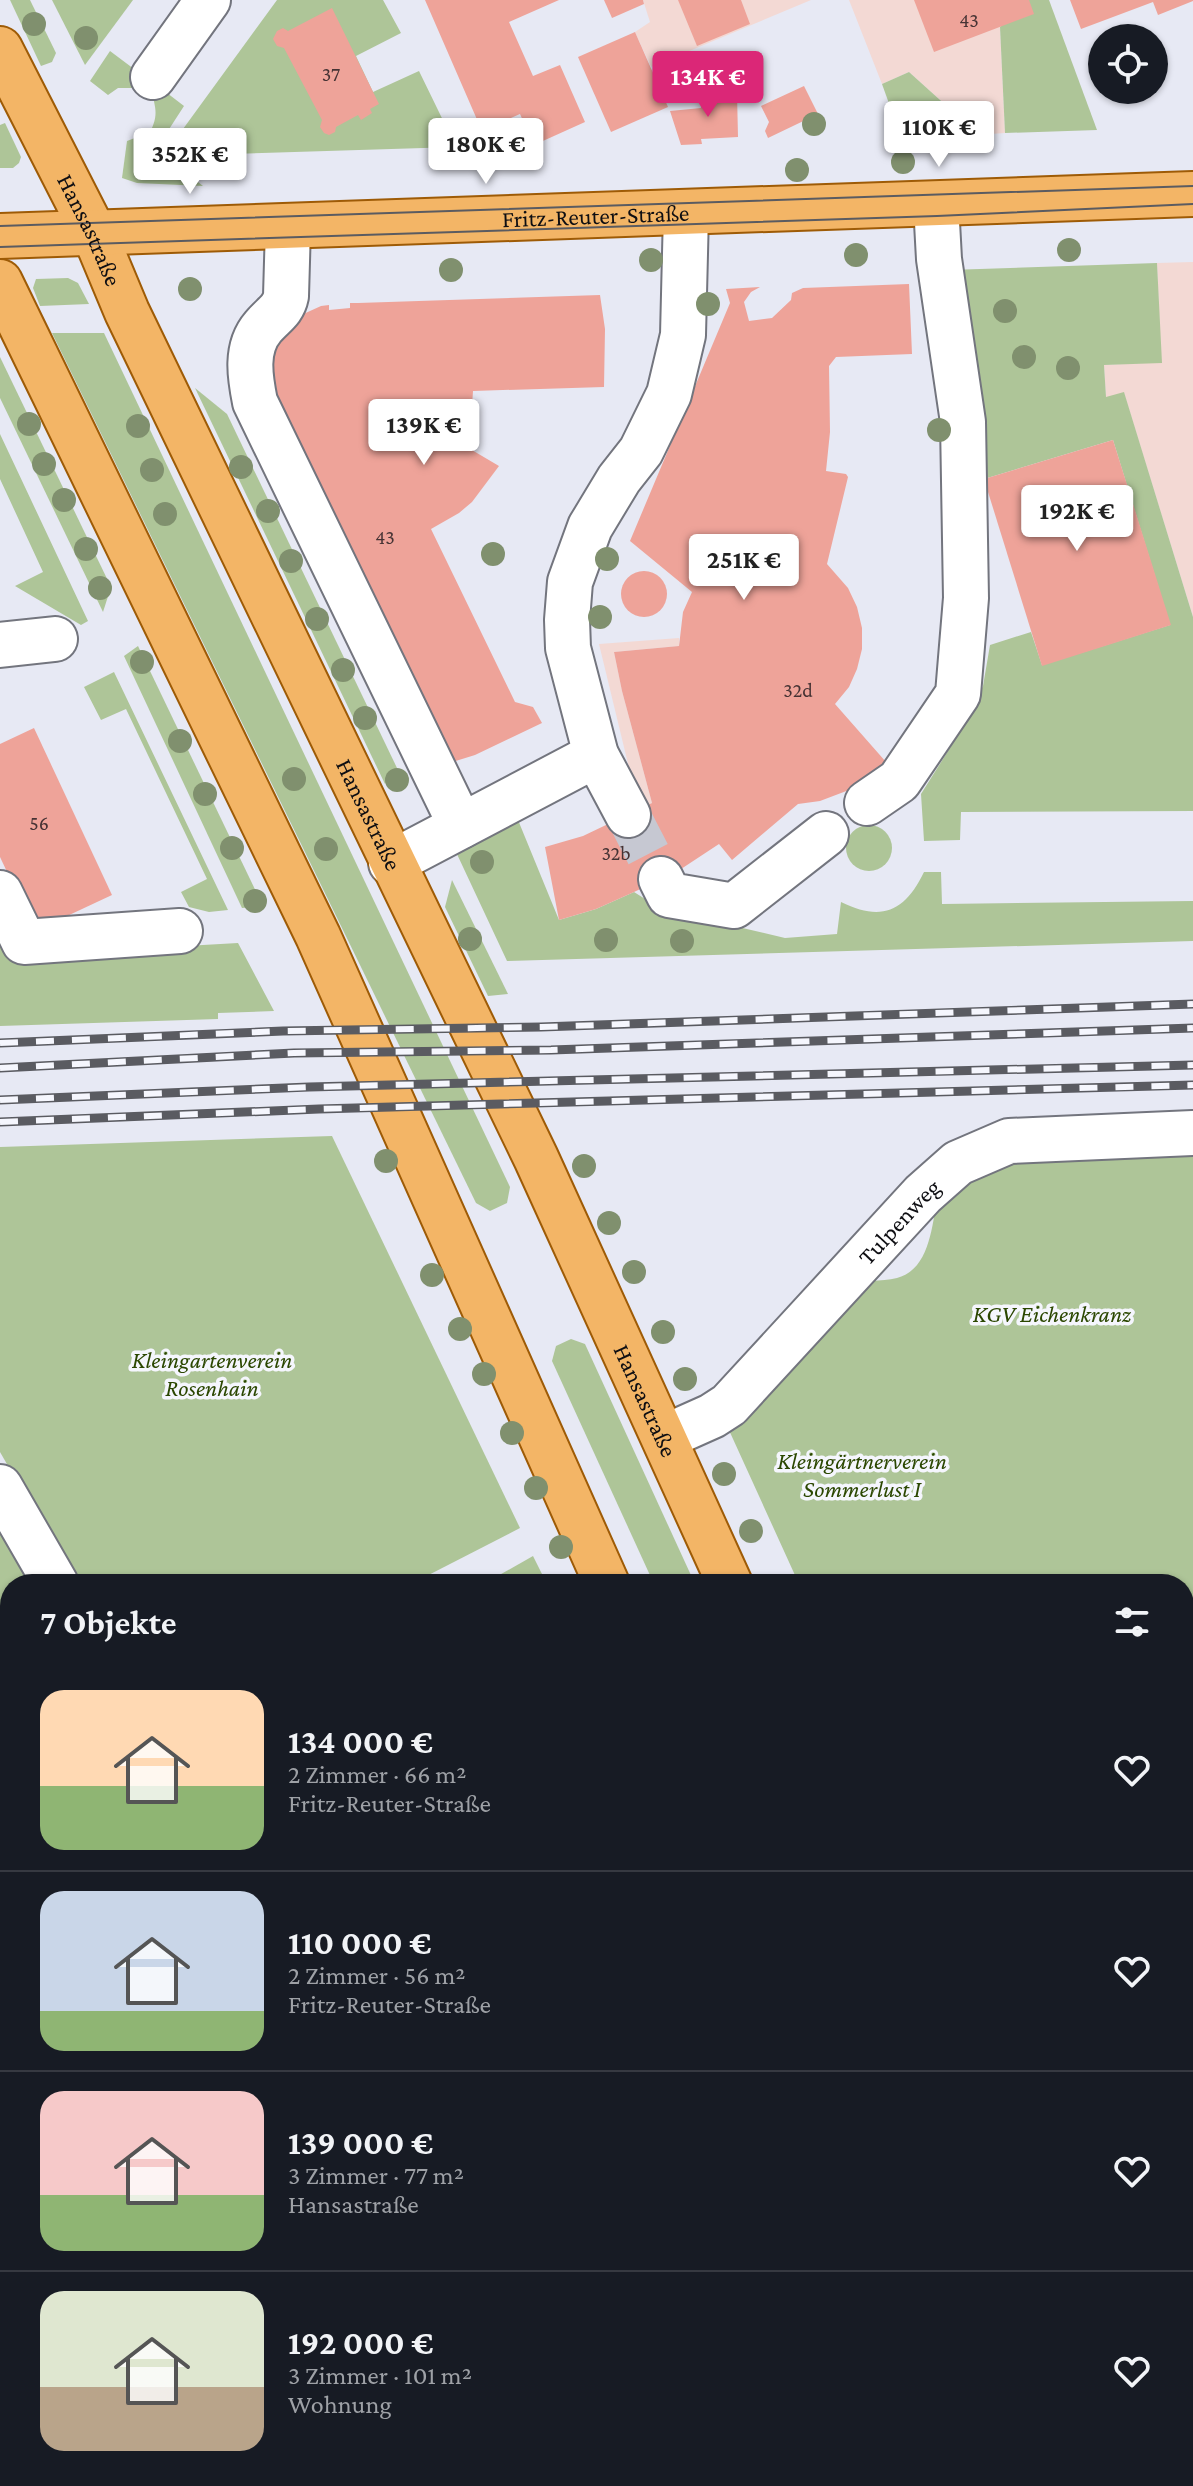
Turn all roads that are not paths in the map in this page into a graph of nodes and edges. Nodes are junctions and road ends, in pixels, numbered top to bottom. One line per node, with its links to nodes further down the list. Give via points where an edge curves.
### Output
1 (208, 0): 3 (street)
2 (0, 49): 8 (main road, Hansastraße)
3 (153, 77)
4 (1193, 194): 5 (main road, Fritz-Reuter-Straße)
5 (936, 204): 6 (main road, Fritz-Reuter-Straße); 14 (street, via 963,422 966,598 958,694 899,781)
6 (686, 213): 7 (main road, Fritz-Reuter-Straße); 13 (street, via 683,335 669,394 641,451 590,527 570,582 568,648)
7 (288, 227): 8 (main road, Fritz-Reuter-Straße); 16 (street, via 284,307 252,346 255,402)
8 (94, 233): 9 (main road, Fritz-Reuter-Straße); 18 (main road, Hansastraße)
9 (0, 236)
10 (0, 282): 26 (main road, via 318,936)
11 (55, 639): 12 (street)
12 (0, 645)
13 (596, 755): 15 (street); 16 (street)
14 (867, 803)
15 (628, 815)
16 (461, 826): 18 (street)
17 (826, 834): 19 (street, via 734,906 669,895)
18 (391, 863): 23 (main road, Hansastraße)
19 (661, 879)
20 (0, 893): 21 (street, via 24,942)
21 (180, 931)
22 (1193, 1133): 23 (street, Tulpenweg, via 1009,1141 958,1163 923,1194 729,1405)
23 (665, 1437): 27 (main road, Hansastraße)
24 (0, 1487): 25 (street)
25 (50, 1574)
26 (603, 1574)
27 (726, 1574)

